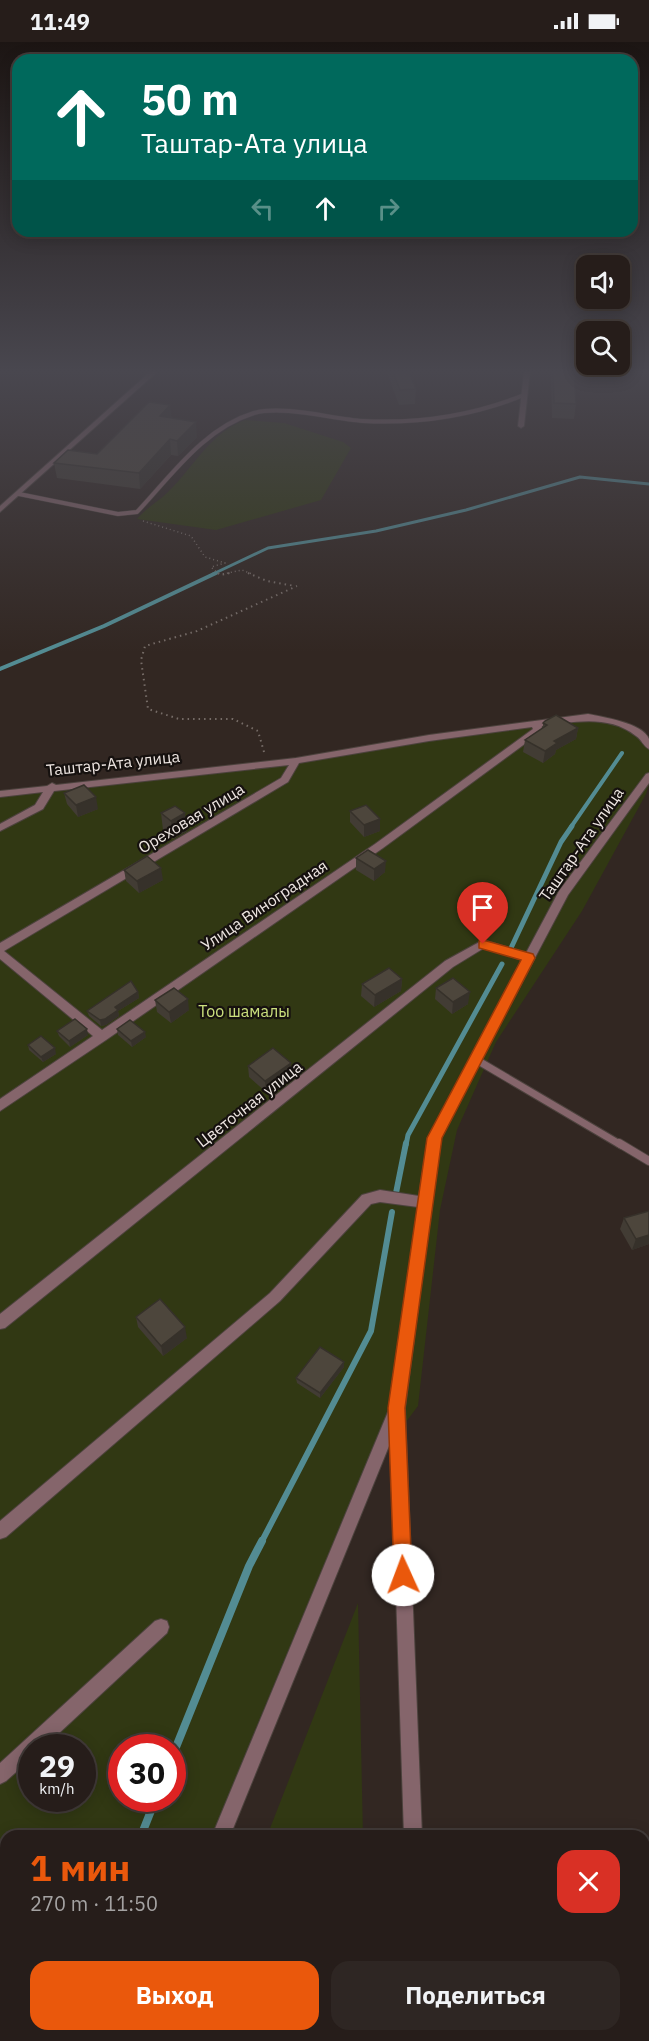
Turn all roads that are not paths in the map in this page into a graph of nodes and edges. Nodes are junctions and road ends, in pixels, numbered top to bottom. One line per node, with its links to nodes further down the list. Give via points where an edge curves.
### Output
1 (51, 465): 3 (street)
2 (181, 465): 3 (lane, via 137,512 118,514)
3 (19, 494): 4 (street)
4 (0, 510)
5 (536, 723): 6 (street, Таштар-Ата улица, via 588,717 616,722 640,734); 7 (street, Таштар-Ата улица); 15 (street, Улица Виноградная, via 538,730 379,846)
6 (649, 746)
7 (296, 761): 9 (street, Таштар-Ата улица); 12 (street, Ореховая улица, via 285,780)
8 (649, 776): 14 (street, Таштар-Ата улица, via 563,894)
9 (52, 786): 10 (street, Таштар-Ата улица); 11 (street, via 39,807)
10 (0, 794)
11 (0, 828)
12 (0, 948)
13 (0, 953): 15 (street)
14 (528, 958): 16 (street, Таштар-Ата улица); 20 (street, Цветочная улица, via 483,944 449,964)
15 (102, 1037): 17 (street, Улица Виноградная)
16 (475, 1059): 18 (lane); 19 (street, Таштар-Ата улица, via 434,1138)
17 (0, 1106)
18 (649, 1161)
19 (426, 1203): 21 (street, Таштар-Ата улица); 22 (street, via 380,1196 367,1199 275,1297)
20 (0, 1323)
21 (396, 1408): 25 (street); 26 (street)
22 (0, 1531)
23 (161, 1627): 24 (street)
24 (0, 1775)
25 (223, 1830)
26 (413, 1830)

